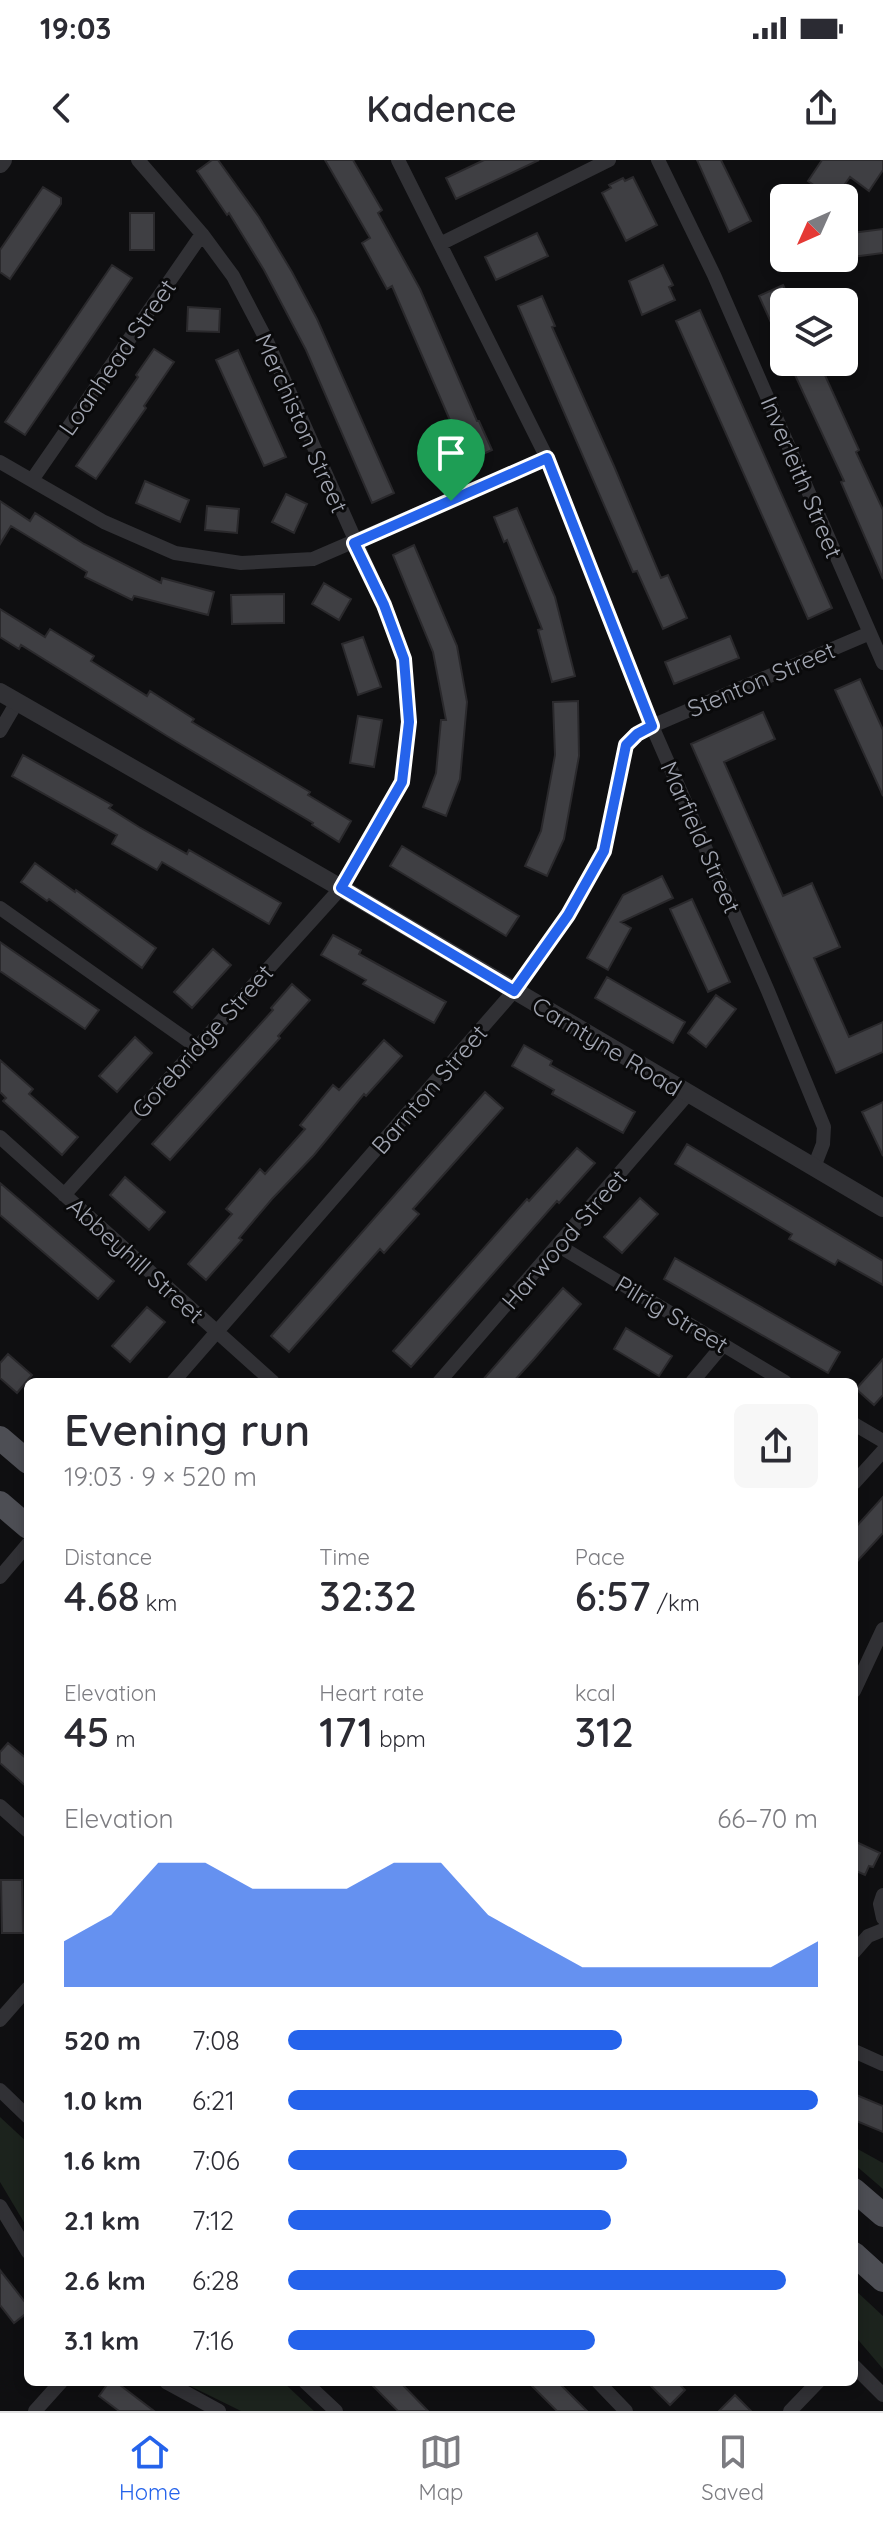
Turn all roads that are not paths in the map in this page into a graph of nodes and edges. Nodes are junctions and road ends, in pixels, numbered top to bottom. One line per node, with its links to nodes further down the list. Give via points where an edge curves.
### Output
1 (138, 160): 5 (street, Merchiston Street)
2 (398, 160): 6 (street, Marfield Street)
3 (609, 160): 6 (street)
4 (658, 160): 11 (street, Inverleith Street, via 714,275)
5 (202, 234): 9 (street, Loanhead Street); 10 (street, Merchiston Street, via 233,276 266,339)
6 (440, 244): 7 (street, Marfield Street)
7 (547, 458): 10 (street); 15 (street, Marfield Street)
8 (0, 462): 9 (street)
9 (32, 480): 10 (street, via 104,522 175,553 241,563 313,559)
10 (354, 543): 17 (street, Merchiston Street, via 404,659 409,722 402,782)
11 (870, 633): 12 (street, Inverleith Street); 15 (street, Stenton Street)
12 (883, 663)
13 (0, 692): 14 (street, Carntyne Road)
14 (17, 702): 16 (street); 17 (street, Carntyne Road)
15 (652, 726): 19 (street, Barnton Street, via 626,745 604,851 568,915); 23 (street, Marfield Street, via 824,1127)
16 (0, 731)
17 (341, 888): 19 (street, Carntyne Road); 20 (street, Gorebridge Street)
18 (0, 908): 20 (street)
19 (514, 991): 21 (street, Carntyne Road); 27 (street, Barnton Street)
20 (197, 1047): 24 (street, Gorebridge Street)
21 (688, 1094): 23 (street, Carntyne Road); 26 (street, Harwood Street)
22 (0, 1137): 24 (street, Abbeyhill Street)
23 (814, 1167): 25 (street, Carntyne Road)
24 (64, 1195): 27 (street, Abbeyhill Street)
25 (883, 1208)
26 (559, 1246): 28 (street, Pilrig Street); 31 (street, Harwood Street)
27 (218, 1332): 29 (street, Barnton Street); 30 (street, Abbeyhill Street)
28 (723, 1345): 32 (street); 33 (street, Pilrig Street)
29 (177, 1378)
30 (269, 1378)
31 (443, 1378)
32 (695, 1378)
33 (778, 1378)
34 (858, 1426): 36 (street)
35 (0, 1438): 38 (main road)
36 (883, 1441)
37 (883, 1451): 39 (street)
38 (24, 1459)
39 (858, 1479)
40 (0, 1503): 41 (main road)
41 (24, 1524)
42 (24, 1549): 43 (street)
43 (0, 1577)
44 (883, 1629): 45 (street)
45 (858, 1682)
46 (0, 1806): 47 (street)
47 (24, 1827)
48 (883, 1895): 49 (street)
49 (883, 1918)
50 (883, 1930): 51 (street)
51 (858, 1947)
52 (24, 1993): 53 (street)
53 (0, 2020)
54 (858, 2053): 55 (street)
55 (883, 2064)
56 (0, 2090): 57 (street)
57 (24, 2113)
58 (858, 2193): 60 (main road)
59 (0, 2206): 61 (street)
60 (883, 2215)
61 (24, 2245)
62 (858, 2258): 63 (main road)
63 (883, 2280)
64 (858, 2370): 70 (street)
65 (57, 2386): 71 (street)
66 (173, 2386): 72 (street)
67 (309, 2386): 73 (street)
68 (602, 2386): 74 (street)
69 (814, 2386): 75 (street)
70 (883, 2395)
71 (35, 2411)
72 (219, 2411)
73 (336, 2411)
74 (626, 2411)
75 (790, 2411)

